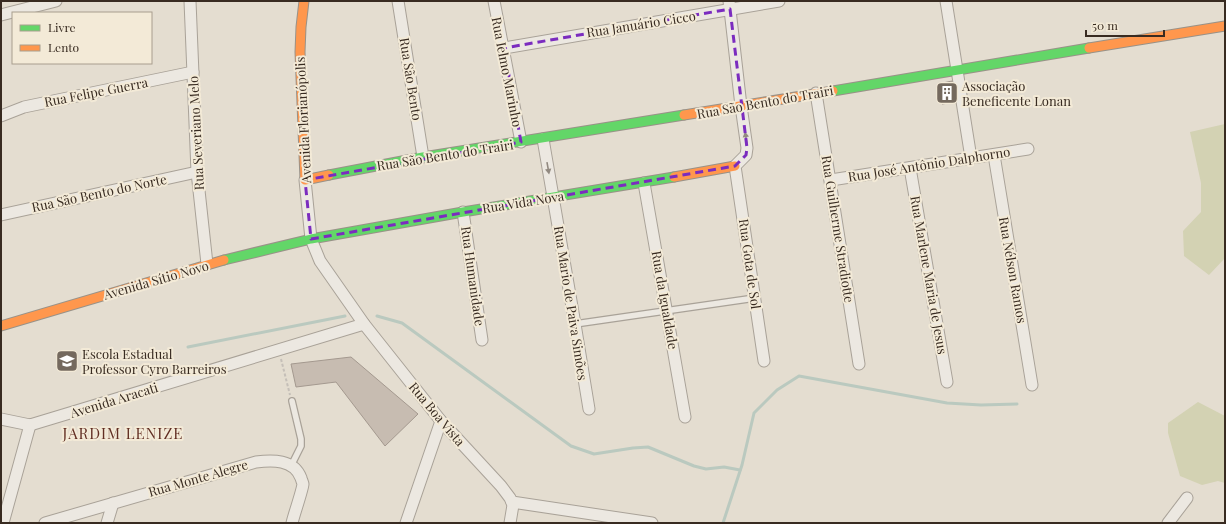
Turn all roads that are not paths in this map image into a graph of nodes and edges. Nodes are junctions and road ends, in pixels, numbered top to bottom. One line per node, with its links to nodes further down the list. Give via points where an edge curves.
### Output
1 (56, 1): 10 (street)
2 (190, 1): 15 (street, Rua Severiano Melo)
3 (304, 1): 28 (street, Avenida Florianópolis, via 300,27 300,61)
4 (398, 1): 23 (street, Rua São Bento)
5 (494, 1): 13 (street, Rua Ielmo Marinho)
6 (779, 1): 8 (street, Rua Januário Cicco)
7 (946, 1): 14 (street)
8 (729, 5): 13 (street, Rua Januário Cicco); 17 (street)
9 (12, 12): 11 (street)
10 (13, 12)
11 (1, 15)
12 (1225, 26): 14 (street, Rua São Bento do Trairi)
13 (504, 48): 20 (street, Rua Ielmo Marinho)
14 (958, 69): 16 (street, Rua São Bento do Trairi); 24 (street)
15 (193, 72): 18 (street, Rua Felipe Guerra, via 24,107); 27 (street, Rua Severiano Melo)
16 (816, 93): 17 (street, Rua São Bento do Trairi); 29 (street, Rua Guilherme Stradiotte)
17 (741, 106): 19 (street, Rua São Bento do Trairi); 25 (street, one-way to 17, via 747,152)
18 (1, 116)
19 (543, 139): 20 (street, Rua São Bento do Trairi); 31 (street, Rua Mario de Paiva Simões, one-way to 31)
20 (521, 142): 23 (street, Rua São Bento do Trairi)
21 (1028, 149): 22 (street, Rua José Antônio Dalphorno)
22 (994, 155): 24 (street, Rua José Antônio Dalphorno); 45 (street, Rua Nélson Ramos)
23 (423, 157): 28 (street, Rua São Bento do Trairi)
24 (971, 158): 26 (street, Rua José Antônio Dalphorno)
25 (735, 166): 30 (street, Rua Vida Nova); 36 (street, Rua Gota de Sol)
26 (910, 168): 29 (street, Rua José Antônio Dalphorno); 44 (street, Rua Marlene Maria de Jesus)
27 (197, 172): 33 (street, Rua São Bento do Norte); 35 (street, Rua Severiano Melo)
28 (305, 180): 34 (street, Avenida Florianópolis)
29 (831, 180): 43 (street, Rua Guilherme Stradiotte)
30 (644, 182): 31 (street, Rua Vida Nova); 37 (street, Rua da Igualdade)
31 (554, 197): 32 (street, Rua Vida Nova); 39 (street, Rua Mario de Paiva Simões)
32 (463, 212): 34 (street, Rua Vida Nova); 41 (street, Rua Humanidade)
33 (1, 215)
34 (312, 239): 35 (street, Avenida Sítio Novo); 38 (street, Avenida Florianópolis, via 320,261)
35 (206, 264): 40 (street, Avenida Sítio Novo)
36 (755, 298): 37 (lane); 42 (street, Rua Gota de Sol)
37 (667, 311): 39 (lane); 48 (street, Rua da Igualdade)
38 (364, 324): 50 (street, Rua Boa Vista); 51 (street, Avenida Aracati)
39 (576, 324): 47 (street, Rua Mario de Paiva Simões)
40 (1, 326)
41 (482, 340)
42 (764, 362)
43 (859, 364)
44 (947, 382)
45 (1032, 386)
46 (292, 401): 52 (lane, via 301,446)
47 (589, 409)
48 (685, 417)
49 (1, 418): 51 (street)
50 (441, 421): 54 (street, Rua Boa Vista, via 501,486); 60 (street)
51 (30, 425): 56 (street)
52 (291, 466): 55 (street, Rua Monte Alegre, via 280,461 256,462); 59 (street, via 299,473 303,484)
53 (1187, 498): 63 (street)
54 (512, 502): 61 (street); 62 (street)
55 (113, 503): 57 (street, Rua Monte Alegre); 58 (street)
56 (3, 523)
57 (45, 523)
58 (107, 523)
59 (292, 523)
60 (406, 523)
61 (510, 523)
62 (652, 523)
63 (1168, 523)

